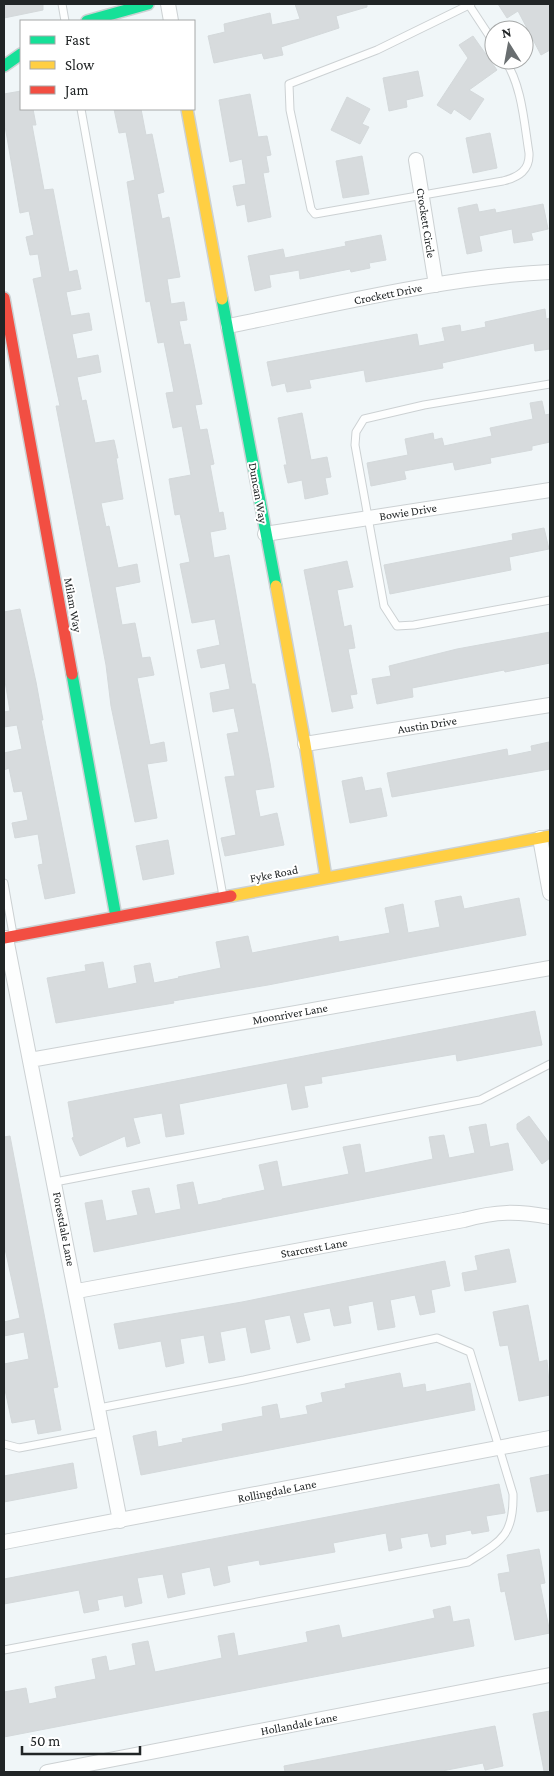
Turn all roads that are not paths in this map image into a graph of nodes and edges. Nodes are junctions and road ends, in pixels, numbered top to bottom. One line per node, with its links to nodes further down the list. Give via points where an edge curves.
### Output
1 (62, 4): 5 (lane)
2 (148, 4): 6 (street)
3 (168, 4): 7 (street)
4 (470, 4): 8 (lane); 15 (lane, via 377,50 289,84 290,110 311,209 315,214)
5 (65, 20)
6 (91, 20)
7 (171, 20)
8 (484, 27)
9 (20, 55): 10 (street)
10 (4, 66)
11 (512, 70): 15 (lane, via 529,153 530,163 525,171 514,179)
12 (81, 110): 31 (lane)
13 (187, 110): 19 (street, Duncan Way)
14 (416, 160): 15 (street, Crockett Circle)
15 (421, 194): 17 (street, Crockett Circle)
16 (550, 272): 17 (street, Crockett Drive)
17 (436, 285): 19 (street, Crockett Drive)
18 (4, 298): 32 (street, Milam Way)
19 (228, 326): 23 (street, Duncan Way)
20 (550, 384): 22 (lane, via 424,405 364,420 356,432 354,445)
21 (550, 490): 22 (street, Bowie Drive)
22 (369, 518): 23 (street, Bowie Drive); 24 (lane, via 384,606 398,626)
23 (265, 534): 26 (street, Duncan Way)
24 (550, 600)
25 (550, 705): 26 (street, Austin Drive)
26 (305, 744): 28 (street, Duncan Way)
27 (545, 837): 28 (street, Fyke Road); 30 (street)
28 (326, 878): 31 (street, Fyke Road)
29 (4, 883): 33 (lane)
30 (550, 893)
31 (224, 897): 32 (street, Fyke Road)
32 (116, 918): 33 (street, Fyke Road)
33 (8, 938): 35 (street, Forestdale Lane)
34 (550, 968): 35 (street, Moonriver Lane)
35 (30, 1060): 37 (street, Forestdale Lane)
36 (550, 1064): 37 (lane, via 480,1100)
37 (55, 1182): 39 (street, Forestdale Lane)
38 (550, 1217): 39 (street, Starcrest Lane, via 493,1212 455,1222)
39 (77, 1291): 40 (street, Forestdale Lane)
40 (99, 1408): 41 (street, Forestdale Lane); 44 (lane, via 437,1338 470,1352)
41 (103, 1432): 43 (lane, via 19,1448); 45 (street, Forestdale Lane)
42 (550, 1438): 44 (street, Rollingdale Lane)
43 (4, 1444)
44 (498, 1448): 45 (street, Rollingdale Lane); 47 (lane, via 513,1494 513,1515 501,1541 468,1562)
45 (120, 1521): 46 (street, Rollingdale Lane)
46 (4, 1542)
47 (4, 1650)
48 (550, 1675): 49 (street, Hollandale Lane)
49 (48, 1772)

